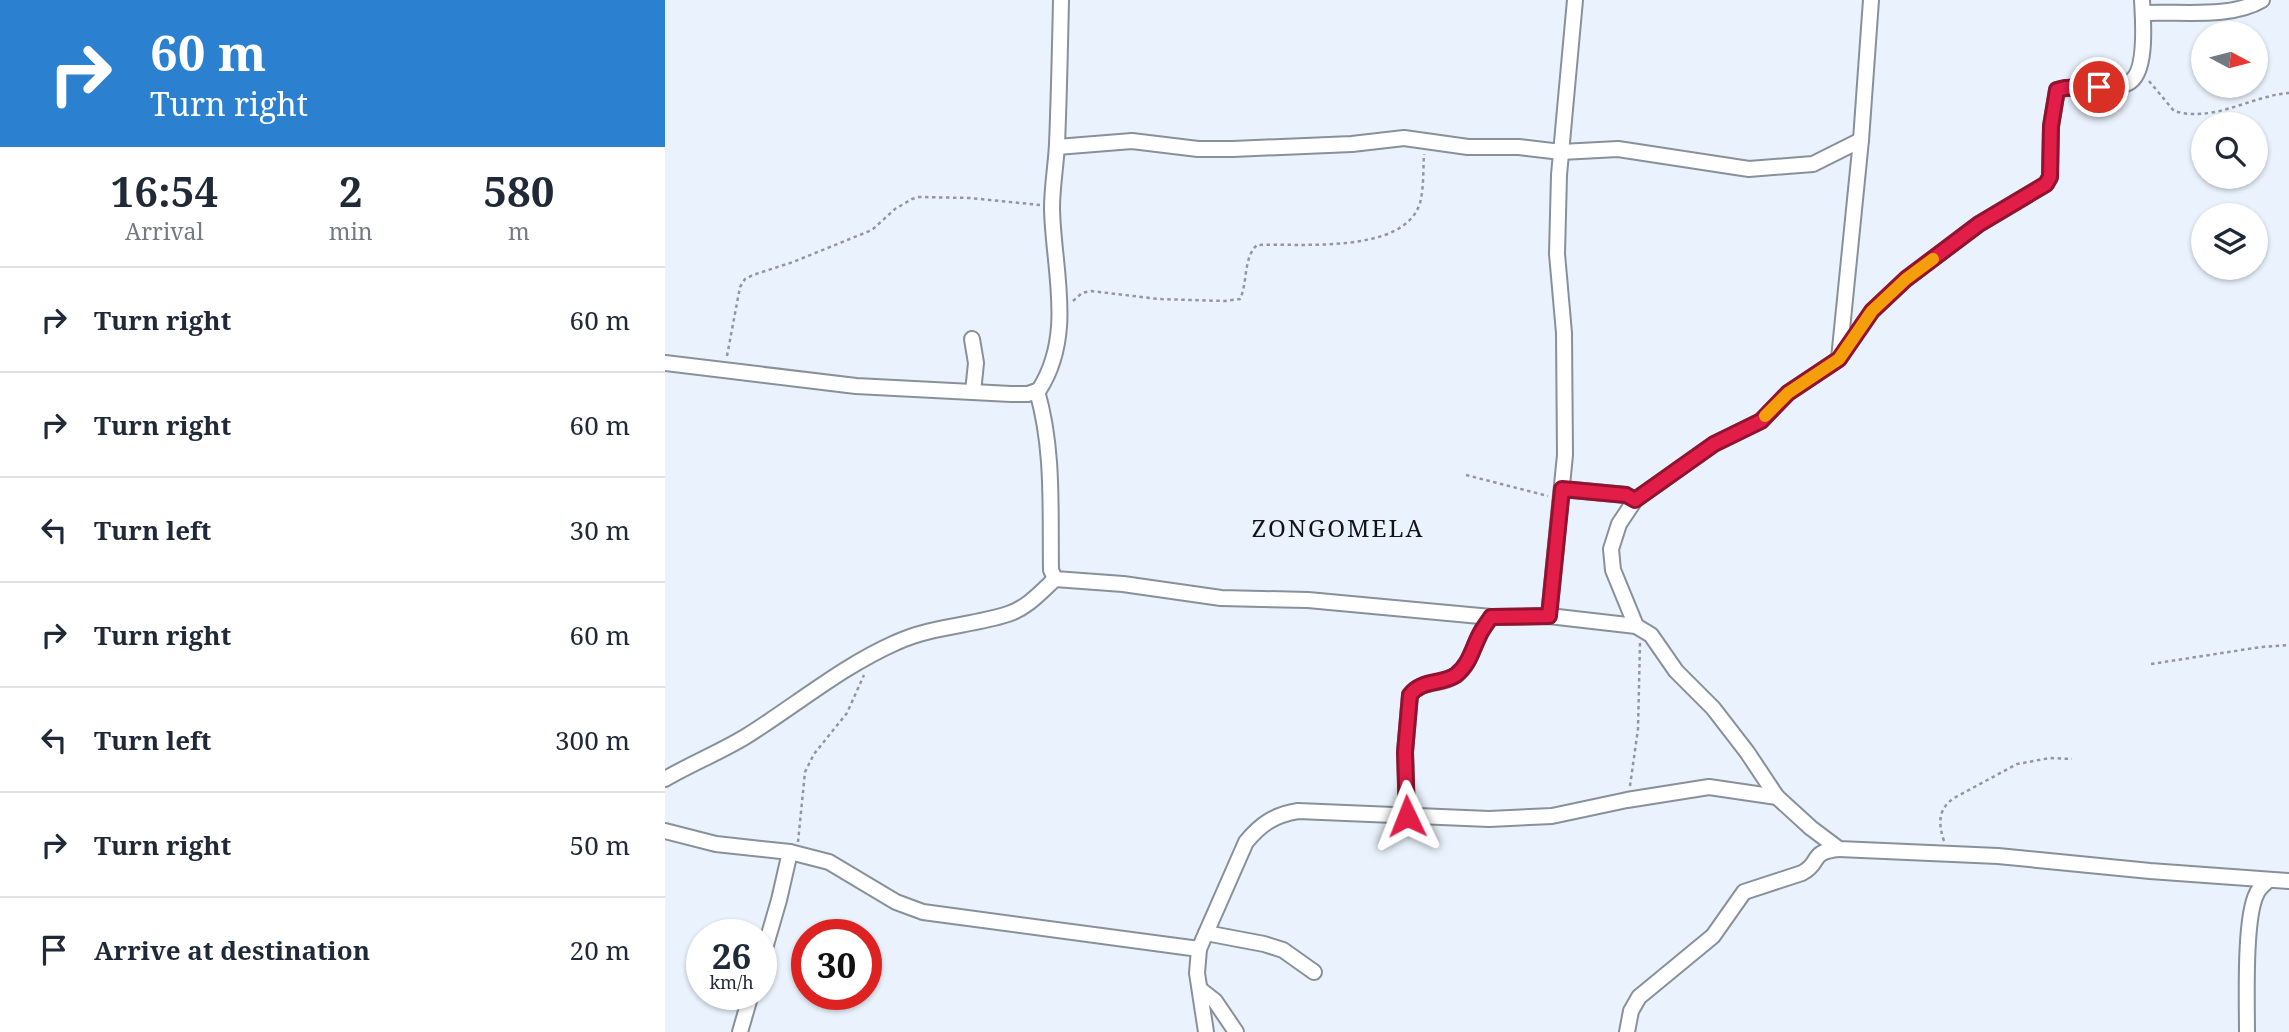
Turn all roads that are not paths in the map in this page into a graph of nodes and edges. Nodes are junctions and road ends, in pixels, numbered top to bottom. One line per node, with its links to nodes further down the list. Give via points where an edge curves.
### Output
1 (1061, 0): 7 (street)
2 (1575, 0): 8 (street)
3 (1871, 0): 6 (street)
4 (2262, 0): 5 (street, via 2236,10)
5 (2142, 6): 10 (street, via 2143,38 2134,80 2124,85 2057,90 2046,184 1979,224 1906,279 1872,311)
6 (1861, 140): 8 (street, via 1813,164 1763,169 1730,168 1618,149); 10 (street)
7 (1057, 147): 8 (street, via 1132,141 1225,149 1404,138); 12 (street, via 1052,206 1060,318 1048,373)
8 (1562, 152): 14 (street, via 1557,254 1566,408)
9 (972, 339): 13 (street, via 976,363)
10 (1839, 359): 15 (street, via 1788,393 1761,421 1714,444)
11 (665, 363): 13 (street, via 856,386)
12 (1037, 391): 13 (street); 16 (street, via 1044,413 1051,484 1051,570)
13 (973, 392)
14 (1562, 494): 15 (street, via 1626,495); 17 (street)
15 (1635, 500): 19 (street, via 1619,524 1611,549 1613,570)
16 (1055, 579): 18 (street, via 1221,598 1308,600); 20 (street, via 1012,612 895,643 743,738)
17 (1549, 616): 18 (street); 19 (street)
18 (1491, 617): 22 (street, via 1458,673 1419,687 1410,695 1405,752)
19 (1639, 627): 21 (street, via 1713,708)
20 (665, 779)
21 (1777, 797): 22 (street, via 1715,786 1552,816); 24 (street)
22 (1407, 816): 29 (street, via 1298,811 1270,820 1246,842)
23 (665, 831): 25 (street, via 716,844)
24 (1839, 849): 26 (street, via 1999,856); 37 (street, via 1820,853 1802,873 1744,892 1713,936 1639,997)
25 (794, 853): 28 (street); 30 (street, via 829,862 896,902 923,912)
26 (2268, 880): 27 (street); 38 (street, via 2257,892 2252,908)
27 (2289, 881)
28 (773, 919)
29 (1206, 933): 30 (street); 31 (street, via 1283,950)
30 (1199, 949): 32 (street)
31 (1314, 972)
32 (1201, 990): 35 (street); 36 (street, via 1215,1001)
33 (746, 1010): 34 (street)
34 (740, 1032)
35 (1206, 1032)
36 (1236, 1032)
37 (1627, 1032)
38 (2247, 1032)

